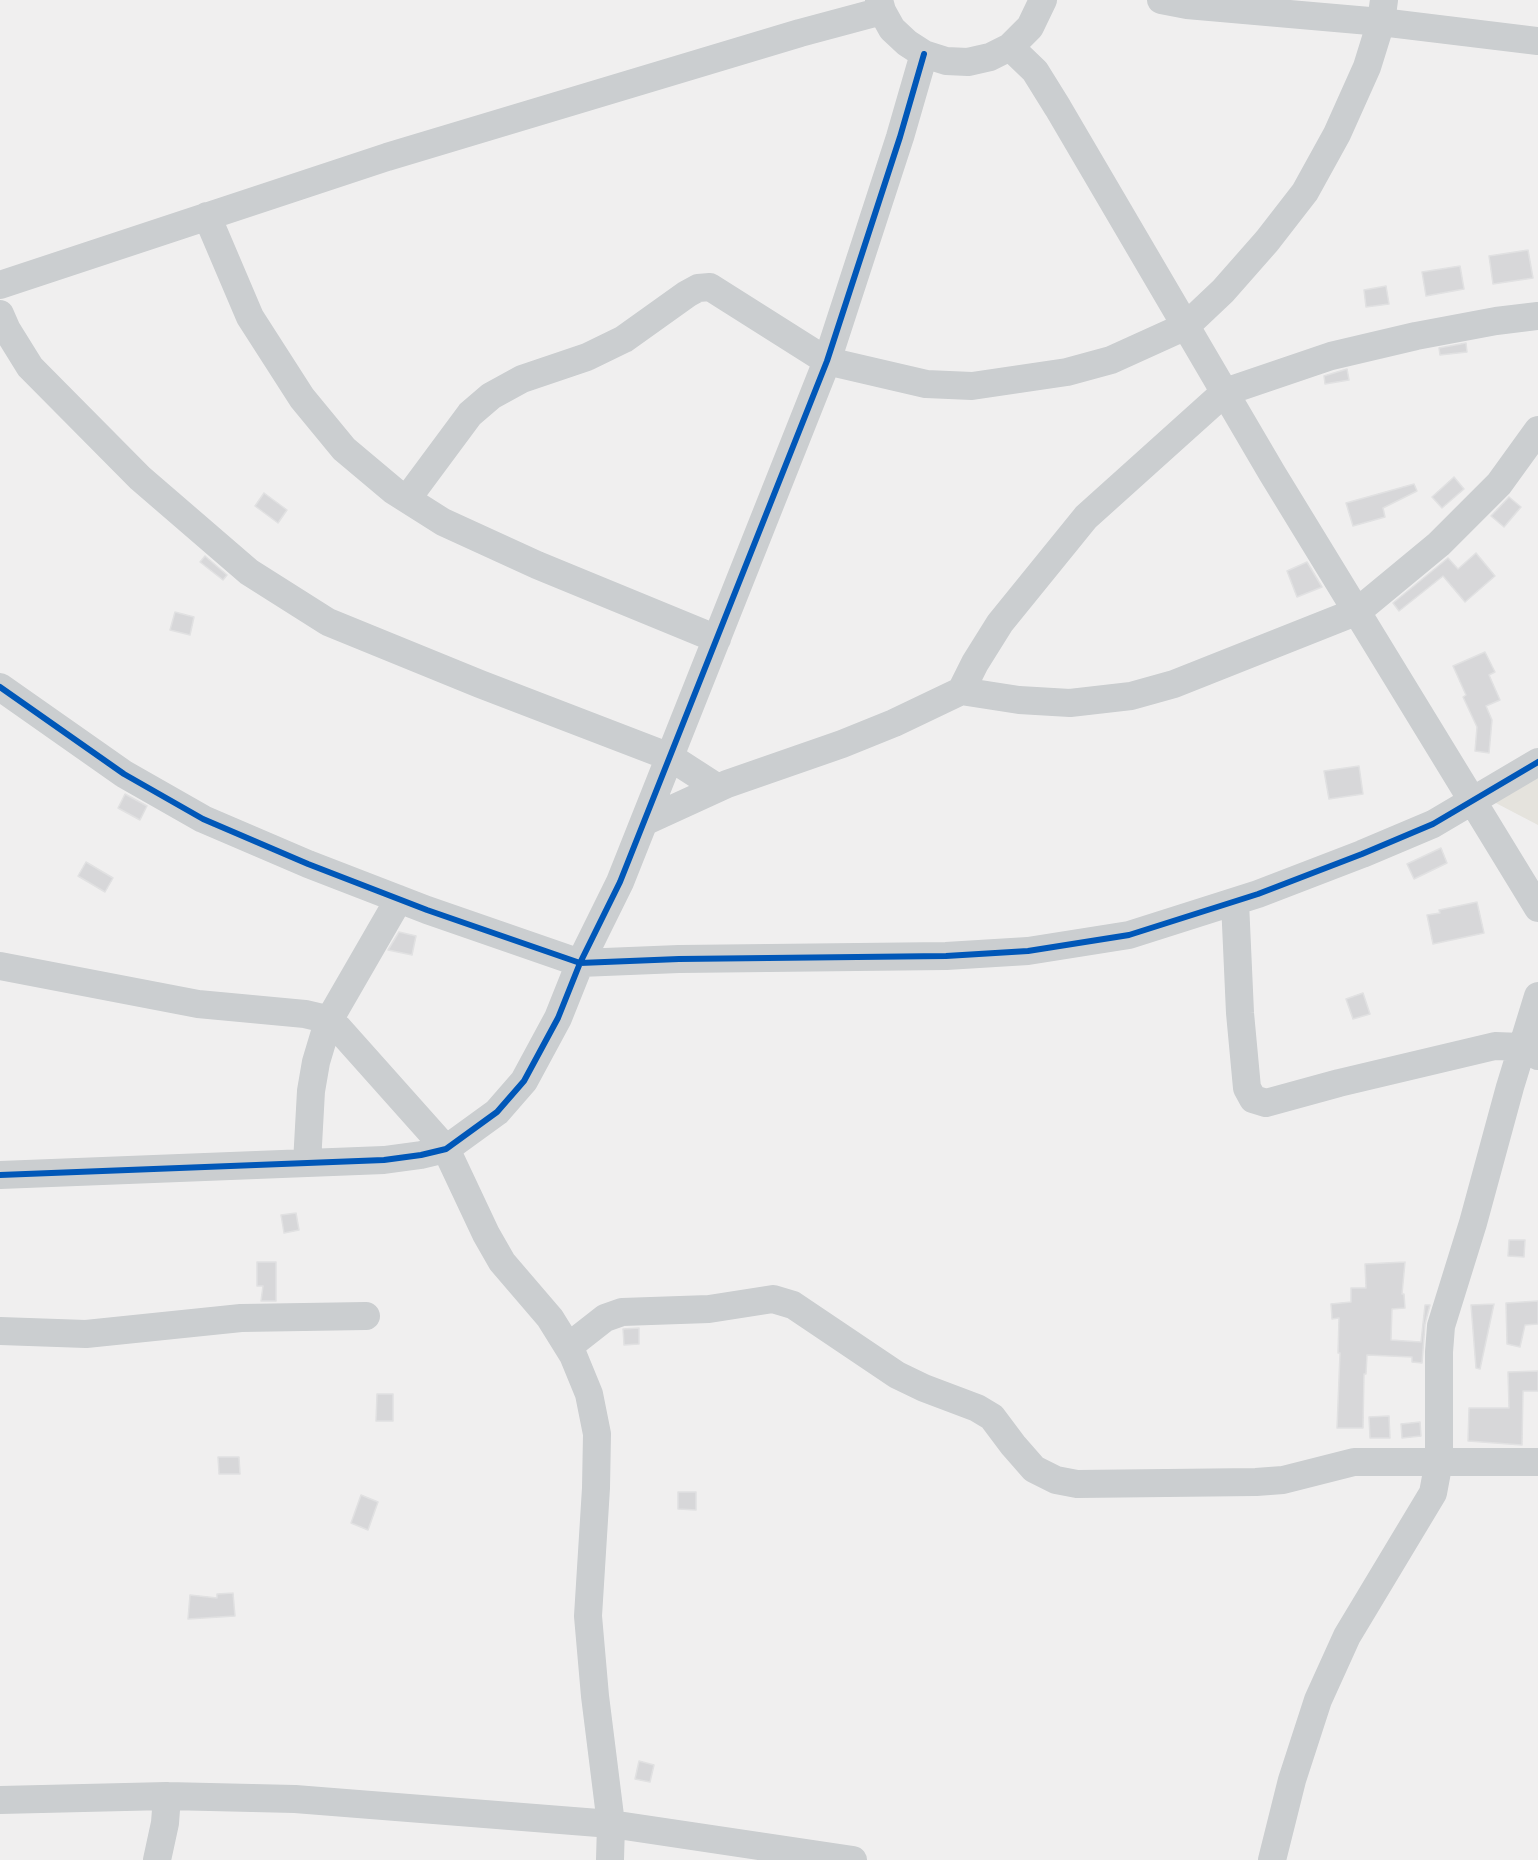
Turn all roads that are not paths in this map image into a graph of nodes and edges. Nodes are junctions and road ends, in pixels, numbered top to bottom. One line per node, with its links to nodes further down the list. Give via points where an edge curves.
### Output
1 (1043, 0): 6 (street, via 1030,27)
2 (1161, 0): 4 (street, via 1187,5)
3 (880, 5): 7 (street, via 899,36); 8 (street)
4 (1382, 11): 5 (street); 12 (street, via 1367,67 1305,192 1223,291)
5 (1538, 41)
6 (1010, 46): 7 (street, via 990,57 968,62); 12 (street, via 1041,80)
7 (924, 54): 13 (street)
8 (207, 216): 9 (street); 16 (street, via 249,317 302,398 344,448)
9 (0, 285)
10 (0, 314): 21 (street, via 30,367 141,478 249,572 328,622)
11 (1538, 316): 14 (street, via 1416,336 1331,356)
12 (1186, 326): 13 (street, via 1111,360 1067,372 972,386 926,384); 14 (street)
13 (827, 360): 16 (street, via 710,287 698,288 624,339 587,357 522,379 491,396 470,414); 18 (street)
14 (1226, 392): 17 (street); 20 (street, via 1086,517 1000,623)
15 (1538, 430): 17 (street, via 1498,484 1447,537)
16 (407, 500): 18 (street, via 443,522 537,566)
17 (1358, 611): 20 (street, via 1174,684 1131,696 1070,703); 24 (street)
18 (717, 639): 21 (street)
19 (0, 687): 26 (street, via 124,774 203,819)
20 (961, 691): 23 (street, via 842,744)
21 (670, 757): 23 (street); 25 (street)
22 (1538, 762): 24 (street)
23 (718, 788): 25 (street)
24 (1473, 802): 27 (street, via 1433,824); 28 (street)
25 (644, 822): 29 (street)
26 (399, 899): 29 (street); 32 (street)
27 (1235, 902): 29 (street, via 1129,935 1028,951); 33 (street, via 1240,1013 1247,1088 1253,1099 1266,1103 1495,1046)
28 (1538, 908)
29 (580, 963): 34 (street, via 558,1018 524,1081 497,1112)
30 (0, 966): 32 (street, via 198,1004 305,1014)
31 (1538, 996): 33 (street)
32 (328, 1022): 34 (street, via 339,1029); 35 (street, via 311,1091)
33 (1530, 1052): 40 (street, via 1442,1326)
34 (446, 1149): 35 (street, via 384,1160); 39 (street, via 502,1262 550,1318)
35 (307, 1162): 36 (street)
36 (0, 1176)
37 (366, 1316): 38 (street, via 241,1318 86,1334)
38 (0, 1331)
39 (568, 1347): 40 (street, via 605,1318 622,1312 709,1309 772,1299 793,1305 897,1375 992,1417 1034,1469 1056,1480 1077,1484 1256,1482 1283,1480 1354,1462); 44 (street, via 589,1394 597,1434 588,1616)
40 (1439, 1461): 41 (street); 48 (street, via 1433,1493 1347,1636 1318,1700)
41 (1538, 1462)
42 (167, 1796): 43 (street); 44 (street, via 295,1799); 45 (street)
43 (0, 1800)
44 (611, 1824): 46 (street); 47 (street)
45 (158, 1860)
46 (610, 1860)
47 (853, 1860)
48 (1272, 1860)

